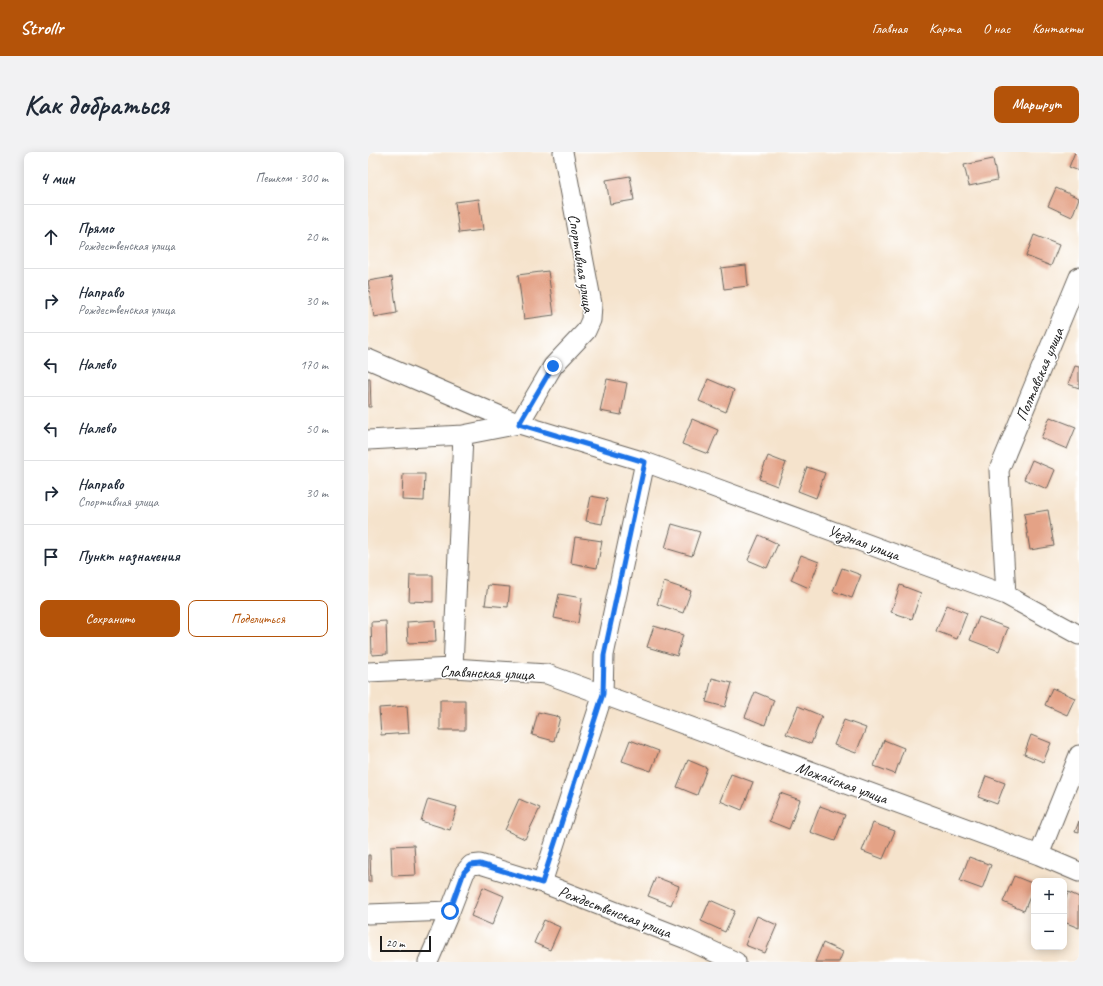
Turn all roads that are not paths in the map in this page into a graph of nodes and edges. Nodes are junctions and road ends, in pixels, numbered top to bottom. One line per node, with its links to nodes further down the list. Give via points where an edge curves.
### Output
1 (563, 152): 4 (street, Спортивная улица, via 592,304 591,320 586,331 553,366)
2 (1079, 277): 8 (street, Полтавская улица, via 999,470)
3 (368, 359): 4 (street, Уездная улица)
4 (519, 424): 5 (street); 7 (street, Уездная улица)
5 (463, 434): 6 (street); 10 (street)
6 (368, 440)
7 (645, 462): 8 (street, Уездная улица); 12 (street, via 604,655)
8 (1006, 594): 9 (street, Уездная улица)
9 (1079, 635)
10 (453, 668): 11 (street, Славянская улица); 12 (street, Славянская улица, via 547,674)
11 (368, 672)
12 (603, 694): 14 (street, Можайская улица); 16 (street)
13 (1079, 755): 14 (street)
14 (1039, 855): 15 (street, Можайская улица)
15 (1079, 872)
16 (542, 883): 17 (street, Рождественская улица, via 480,864 471,865 464,872); 20 (street, Рождественская улица, via 686,939)
17 (450, 911): 18 (street); 19 (street, Рождественская улица)
18 (368, 914)
19 (428, 962)
20 (736, 962)

